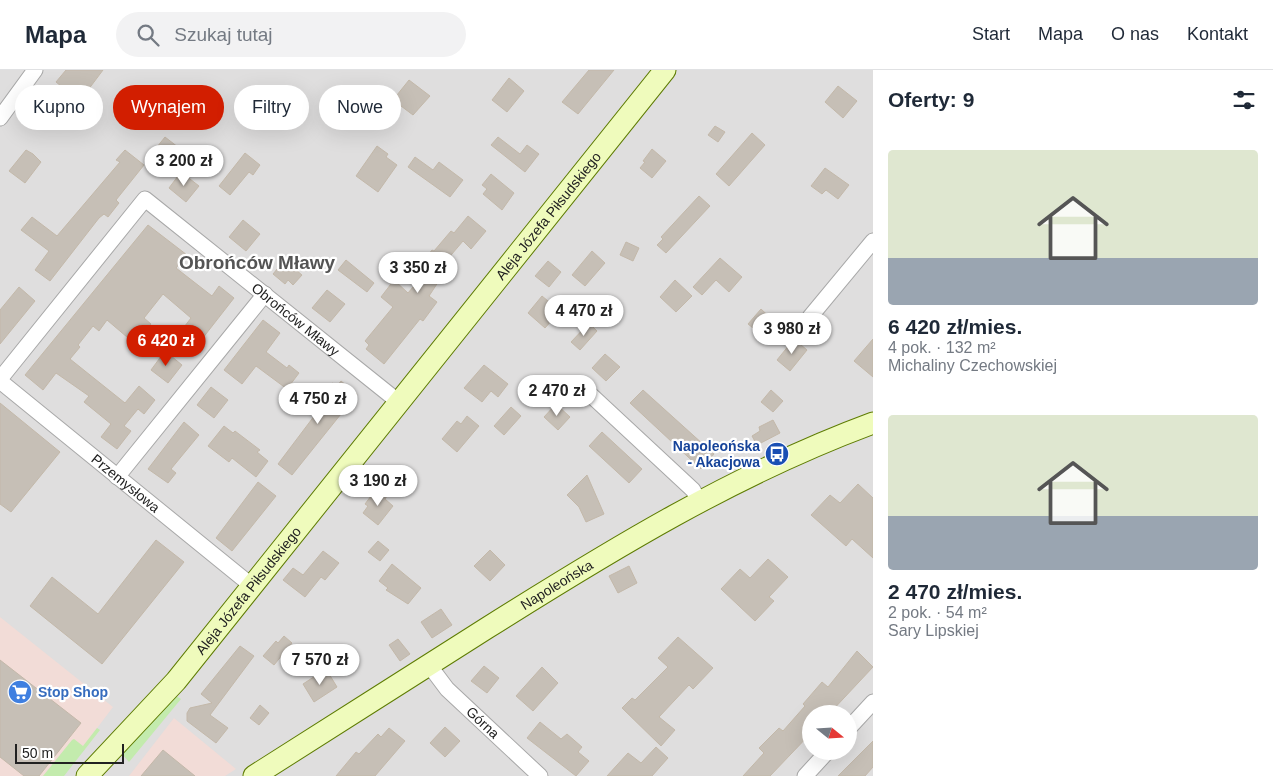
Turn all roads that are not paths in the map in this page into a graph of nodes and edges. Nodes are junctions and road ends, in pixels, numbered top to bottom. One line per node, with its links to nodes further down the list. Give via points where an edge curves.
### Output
1 (35, 70): 3 (street)
2 (664, 70): 9 (main road, Aleja Józefa Piłsudskiego)
3 (0, 118)
4 (873, 241): 6 (street)
5 (264, 294): 7 (street, Obrońców Mławy, via 145,199); 9 (street, Obrońców Mławy); 11 (street)
6 (810, 317)
7 (0, 380): 11 (street, Przemysłowa)
8 (579, 384): 12 (street, via 693,490)
9 (400, 404): 13 (main road, Aleja Józefa Piłsudskiego)
10 (873, 423): 12 (main road, Napoleońska, via 774,464)
11 (117, 477): 13 (street, Przemysłowa)
12 (699, 501): 14 (main road, Napoleońska, via 575,572)
13 (252, 586): 18 (main road, Aleja Józefa Piłsudskiego, via 176,681)
14 (429, 665): 19 (main road, Napoleońska); 20 (street, Górna, via 447,689)
15 (873, 702): 16 (street)
16 (858, 718)
17 (820, 760): 21 (street)
18 (86, 776)
19 (254, 776)
20 (540, 776)
21 (805, 776)

